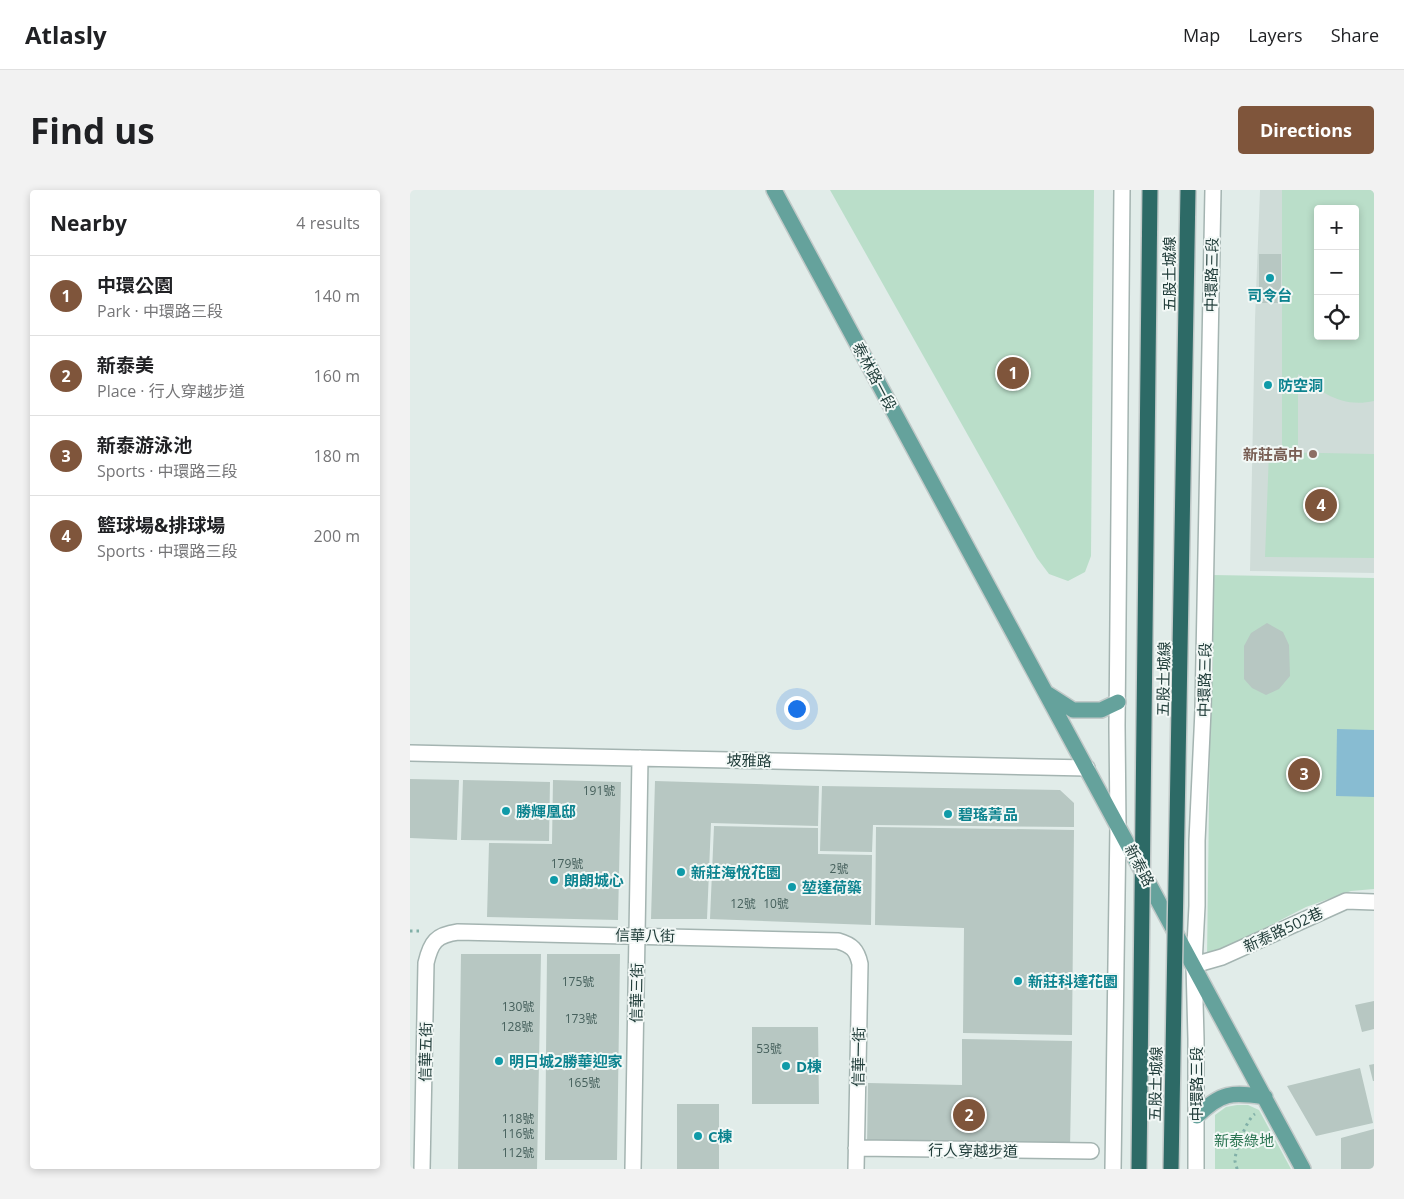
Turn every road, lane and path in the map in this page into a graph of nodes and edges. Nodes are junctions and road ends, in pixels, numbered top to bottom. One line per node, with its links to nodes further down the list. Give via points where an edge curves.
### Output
1 (774, 190): 6 (main road, 泰林路一段)
2 (1122, 190): 8 (street)
3 (1150, 190): 27 (highway, 五股土城線, bridge)
4 (1188, 190): 28 (highway, 五股土城線, bridge)
5 (1212, 190): 17 (street, 中環路三段, via 1203,700)
6 (976, 562): 7 (main road, 新泰路)
7 (1046, 693): 8 (main road, via 1073,710 1101,710); 11 (main road, 新泰路)
8 (1118, 702): 12 (street)
9 (410, 753): 10 (street, 坡雅路)
10 (640, 758): 11 (street, 坡雅路); 14 (street, 信華三街)
11 (1087, 768): 12 (main road, 新泰路)
12 (1118, 826): 17 (main road, 新泰路); 26 (street)
13 (1374, 902): 17 (street, 新泰路502巷, via 1346,901 1222,957)
14 (637, 935): 15 (street, 信華八街, via 458,932); 16 (street, 信華八街, via 838,940); 24 (street, 信華三街)
15 (436, 938): 23 (street, 信華五街, via 426,963)
16 (853, 947): 21 (street, 信華一街, via 860,964)
17 (1194, 965): 18 (main road, 新泰路); 20 (street, 中環路三段)
18 (1265, 1097): 20 (main road, via 1244,1094 1222,1097); 31 (main road, 新泰路)
19 (1254, 1113): 30 (path, via 1241,1137 1235,1161)
20 (1197, 1116): 29 (street, 中環路三段)
21 (856, 1148): 22 (street, 行人穿越步道); 25 (street, 信華一街)
22 (1090, 1151)
23 (422, 1169)
24 (634, 1169)
25 (856, 1169)
26 (1113, 1169)
27 (1140, 1169)
28 (1171, 1169)
29 (1196, 1169)
30 (1237, 1169)
31 (1304, 1169)

